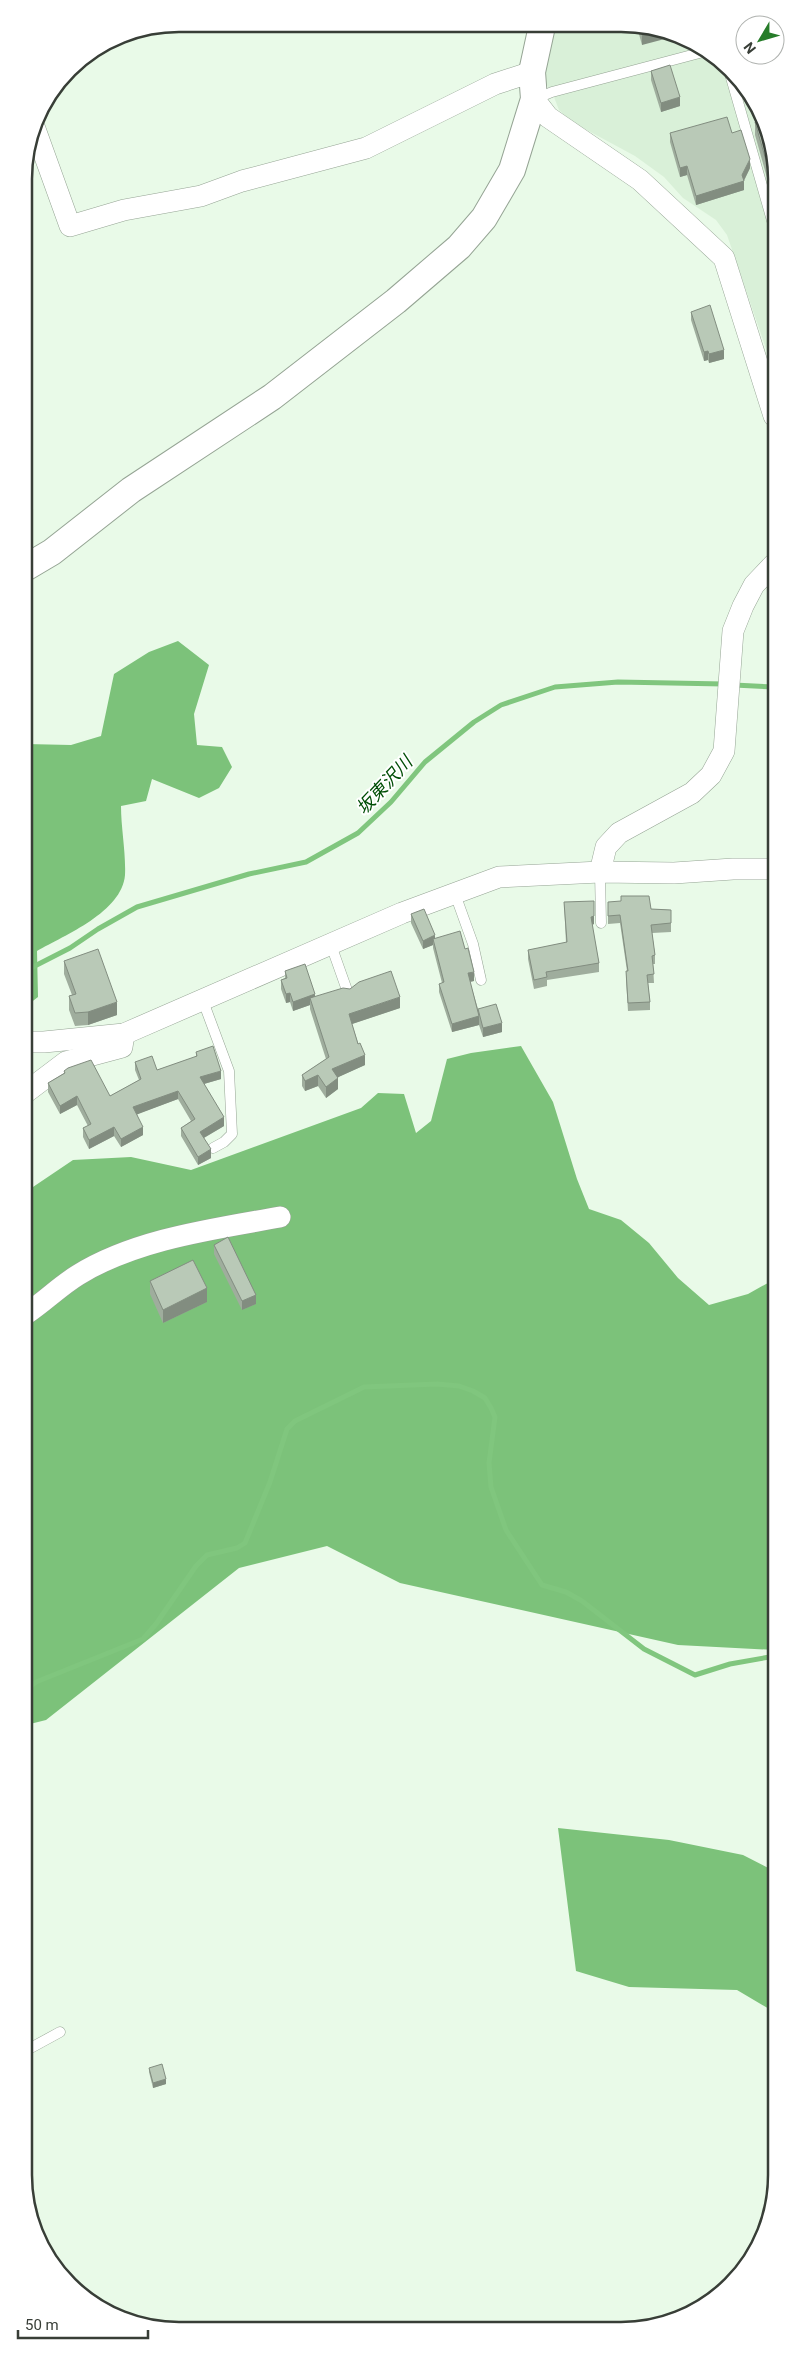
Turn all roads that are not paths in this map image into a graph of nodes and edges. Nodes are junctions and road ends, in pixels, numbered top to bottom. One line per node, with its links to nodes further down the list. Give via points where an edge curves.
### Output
1 (540, 33): 3 (street)
2 (696, 54): 5 (lane)
3 (532, 72): 5 (street); 6 (street, via 495,84 366,148 242,181 201,196 124,210 70,226)
4 (734, 86): 7 (lane)
5 (534, 99): 8 (street, via 548,117 640,180 724,258); 9 (street, via 512,170 484,218 459,247 396,301 272,397 132,490)
6 (39, 139)
7 (768, 207)
8 (768, 397)
9 (33, 563)
10 (768, 571): 12 (street, via 754,585 733,631 724,751 711,775 692,793 619,833 606,847)
11 (768, 870): 12 (street)
12 (600, 872): 13 (street, via 500,876); 14 (lane)
13 (455, 894): 15 (street, via 402,913); 16 (lane, via 473,944)
14 (601, 923)
15 (332, 945): 17 (lane); 18 (street)
16 (481, 980)
17 (348, 993)
18 (203, 1001): 19 (street); 22 (lane, via 229,1071 233,1119 232,1134)
19 (124, 1034): 20 (street); 21 (street, via 122,1047 66,1062)
20 (33, 1042)
21 (33, 1087)
22 (213, 1148)
23 (280, 1217): 24 (street, via 201,1231 124,1253 78,1275)
24 (33, 1309)
25 (60, 2032): 26 (lane)
26 (33, 2047)

